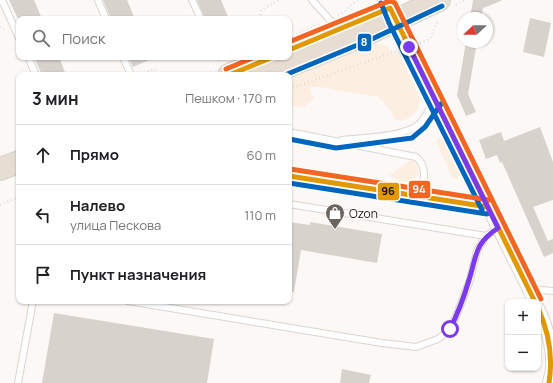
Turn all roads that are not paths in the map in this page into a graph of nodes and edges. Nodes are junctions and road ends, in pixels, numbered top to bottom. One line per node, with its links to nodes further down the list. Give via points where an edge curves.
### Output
1 (2, 0): 10 (lane)
2 (98, 0): 7 (lane)
3 (192, 0): 8 (lane)
4 (312, 0): 9 (lane)
5 (439, 0): 6 (highway)
6 (395, 7): 9 (highway); 18 (highway, via 369,34); 19 (street, via 409,47)
7 (105, 16)
8 (200, 16)
9 (339, 30): 11 (highway)
10 (16, 31)
11 (292, 49)
12 (29, 60): 15 (lane)
13 (124, 60): 16 (lane)
14 (266, 60): 17 (highway)
15 (35, 72)
16 (130, 72)
17 (236, 72)
18 (274, 72)
19 (435, 100): 21 (lane, via 420,123 410,131); 29 (street)
20 (292, 133): 21 (lane)
21 (336, 141): 27 (lane, via 416,157 422,162 425,170)
22 (16, 163): 23 (highway)
23 (0, 169)
24 (292, 176): 27 (street)
25 (16, 177): 26 (highway)
26 (0, 184)
27 (420, 196): 29 (street)
28 (292, 204): 31 (lane)
29 (488, 207): 30 (street)
30 (498, 228): 31 (lane); 32 (street)
31 (486, 236): 36 (lane, via 477,251 470,280 450,329 438,340 416,346 374,342)
32 (530, 289): 33 (lane); 34 (street)
33 (553, 291)
34 (535, 299)
35 (32, 304): 38 (lane)
36 (146, 304)
37 (541, 315): 39 (street, via 552,366)
38 (18, 383)
39 (549, 383)

